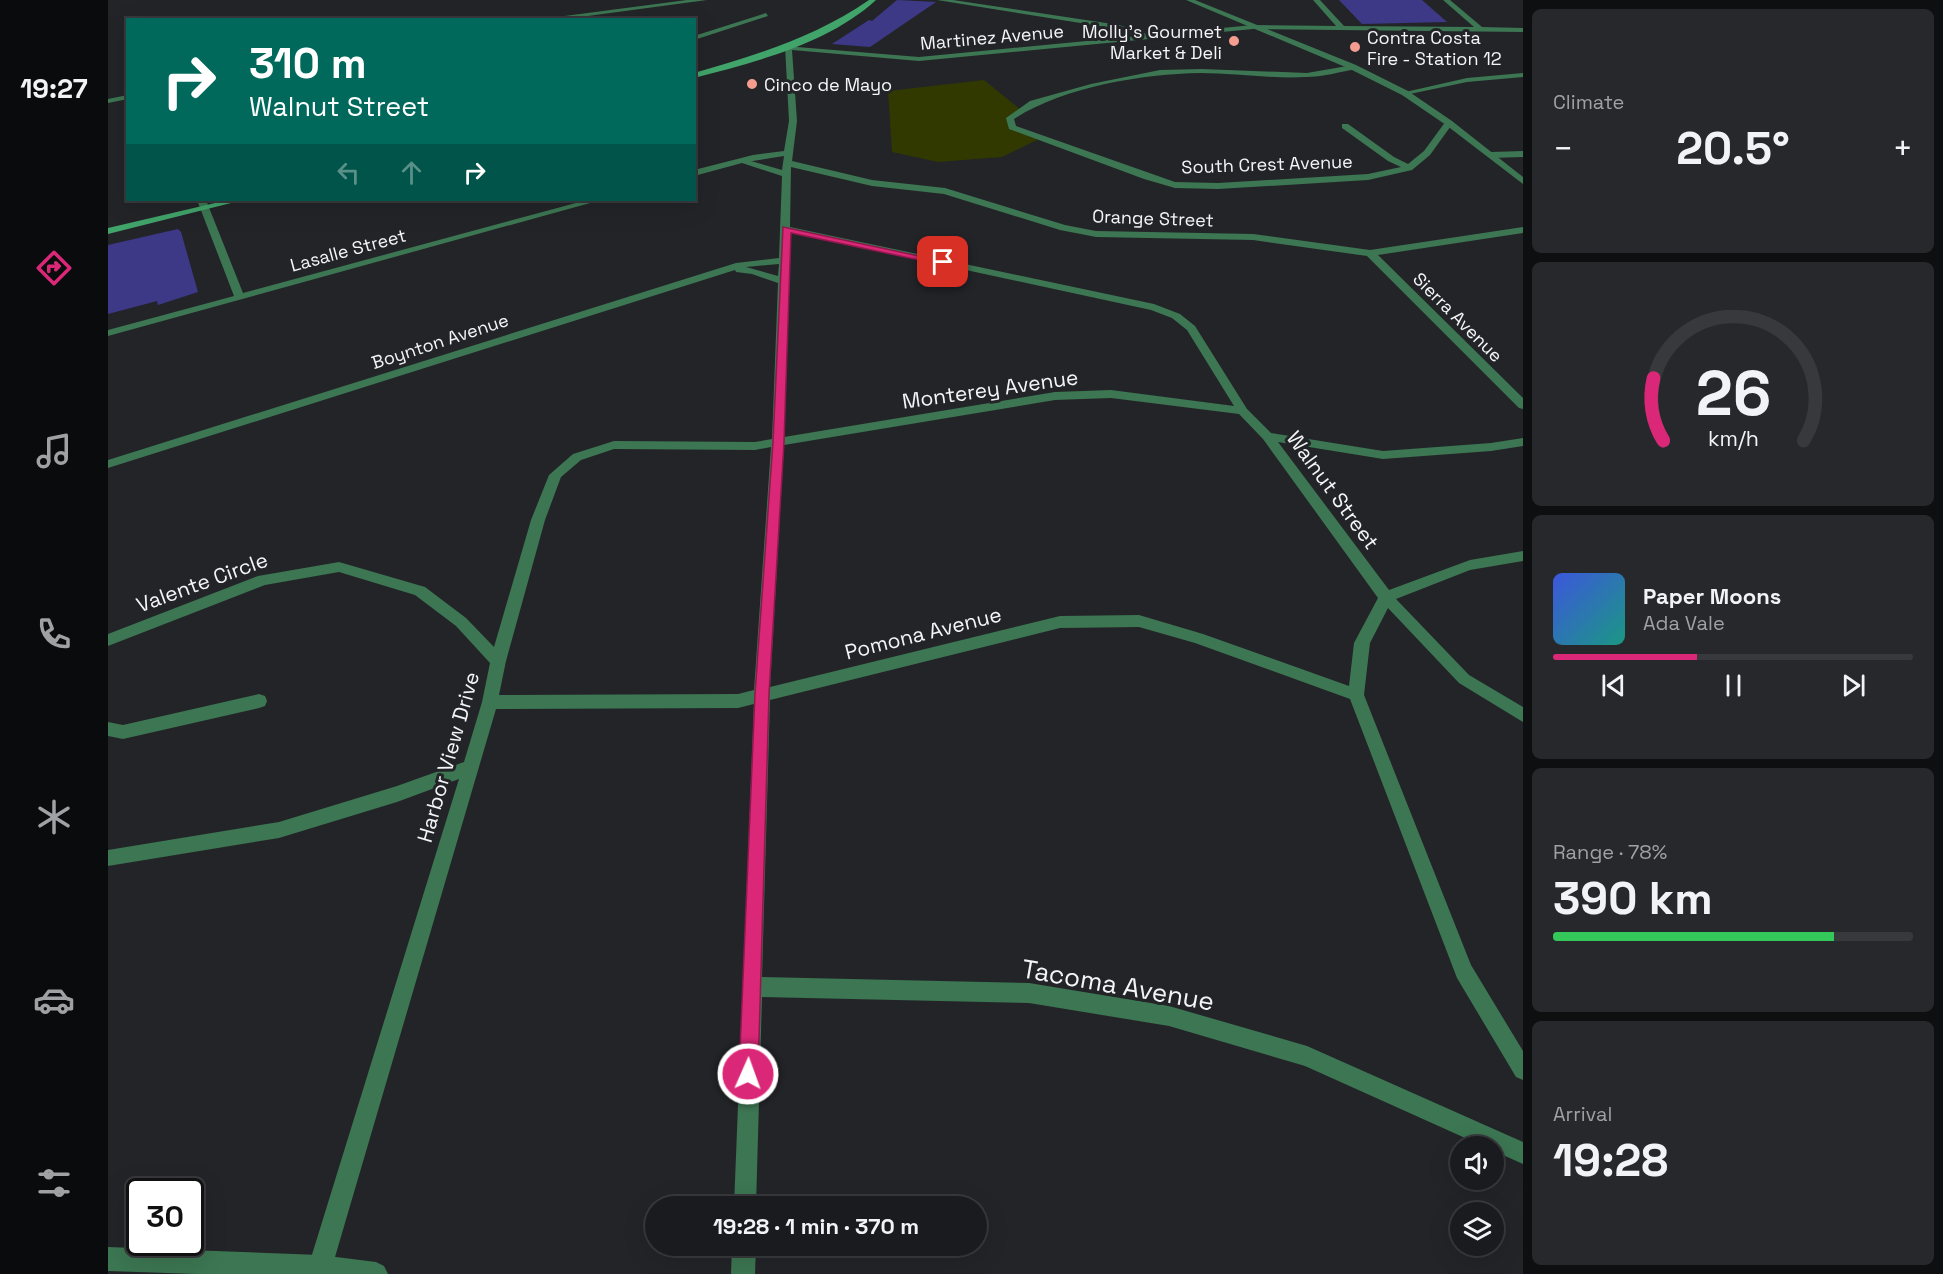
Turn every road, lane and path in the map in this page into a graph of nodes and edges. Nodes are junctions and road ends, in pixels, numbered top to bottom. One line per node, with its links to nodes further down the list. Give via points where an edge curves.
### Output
1 (704, 0): 9 (street)
2 (873, 0): 20 (main road, via 830,29)
3 (940, 0): 8 (street)
4 (993, 0): 8 (street)
5 (1189, 0): 13 (street)
6 (1316, 0): 14 (street)
7 (1446, 0): 15 (street)
8 (985, 6): 18 (street, via 1119,27)
9 (603, 12): 11 (street); 12 (street)
10 (766, 15): 17 (street)
11 (554, 18)
12 (610, 18)
13 (1253, 27): 14 (street, Martinez Avenue); 18 (street, Martinez Avenue); 21 (street)
14 (1342, 28): 15 (street, Martinez Avenue)
15 (1485, 30): 16 (street, Martinez Avenue); 19 (street)
16 (1523, 30)
17 (696, 37)
18 (1150, 37): 20 (street, Martinez Avenue, via 919,59)
19 (1523, 37)
20 (788, 48): 22 (main road); 32 (street, via 793,121)
21 (1353, 67): 24 (street); 33 (street, South Crest Avenue, via 1307,75 1160,72 1032,103 1010,118 1012,127 1175,184 1218,186 1368,177)
22 (696, 75)
23 (1523, 75): 24 (street, via 1467,80)
24 (1405, 93): 27 (street)
25 (126, 97): 26 (street)
26 (108, 101)
27 (1449, 123): 30 (street); 33 (street, via 1427,153)
28 (1345, 126): 33 (street)
29 (1523, 154): 30 (street)
30 (1491, 155): 35 (street)
31 (728, 164): 32 (street, Orange Street); 32 (street, via 753,158); 34 (street)
32 (788, 164): 39 (street); 42 (street, Orange Street, via 872,183 945,191 1063,228 1096,234 1254,237)
33 (1409, 168)
34 (696, 172)
35 (1523, 181)
36 (226, 201): 38 (main road)
37 (592, 201): 46 (street, Lasalle Street)
38 (203, 203): 41 (main road); 46 (street)
39 (786, 229): 43 (street); 49 (street, Walnut Street, via 1154,307 1176,316 1191,328)
40 (1523, 230): 42 (street, Orange Street)
41 (108, 231)
42 (1370, 253): 48 (street, Sierra Avenue)
43 (784, 261): 44 (street, Boynton Avenue); 45 (street)
44 (725, 269): 45 (street, via 753,271); 53 (street, Boynton Avenue)
45 (783, 281): 51 (street)
46 (239, 296): 47 (street, Lasalle Street)
47 (108, 333)
48 (1523, 405)
49 (1244, 411): 50 (street, Walnut Street); 51 (street, Monterey Avenue, via 1111,394 1055,396)
50 (1267, 436): 52 (street, via 1383,455); 55 (street, Walnut Street)
51 (778, 442): 57 (street, Harbor View Drive, via 755,446 614,445 577,458 564,467 555,475 538,520); 58 (street)
52 (1523, 442)
53 (108, 464)
54 (1523, 556): 55 (street, via 1458,567)
55 (1386, 597): 59 (street, via 1362,643); 62 (street, via 1464,679)
56 (108, 640): 57 (street, Valente Circle, via 263,580 339,567 420,591 461,622)
57 (498, 661): 61 (street, Harbor View Drive)
58 (762, 694): 59 (street, Pomona Avenue, via 1060,622 1138,621 1198,638); 61 (street, Pomona Avenue, via 738,701); 66 (street)
59 (1356, 695): 67 (street, via 1464,971)
60 (259, 701): 63 (street, via 123,732)
61 (490, 702): 64 (street, Harbor View Drive)
62 (1523, 715)
63 (108, 729)
64 (470, 767): 65 (street, via 398,794 279,830); 72 (street, Harbor View Drive)
65 (108, 858)
66 (751, 987): 68 (street, Tacoma Avenue, via 1029,993 1169,1016 1307,1056); 69 (street)
67 (1523, 1070)
68 (1523, 1153)
69 (745, 1196)
70 (744, 1256): 74 (street)
71 (108, 1259): 72 (street)
72 (319, 1270): 73 (street)
73 (376, 1274)
74 (743, 1274)

